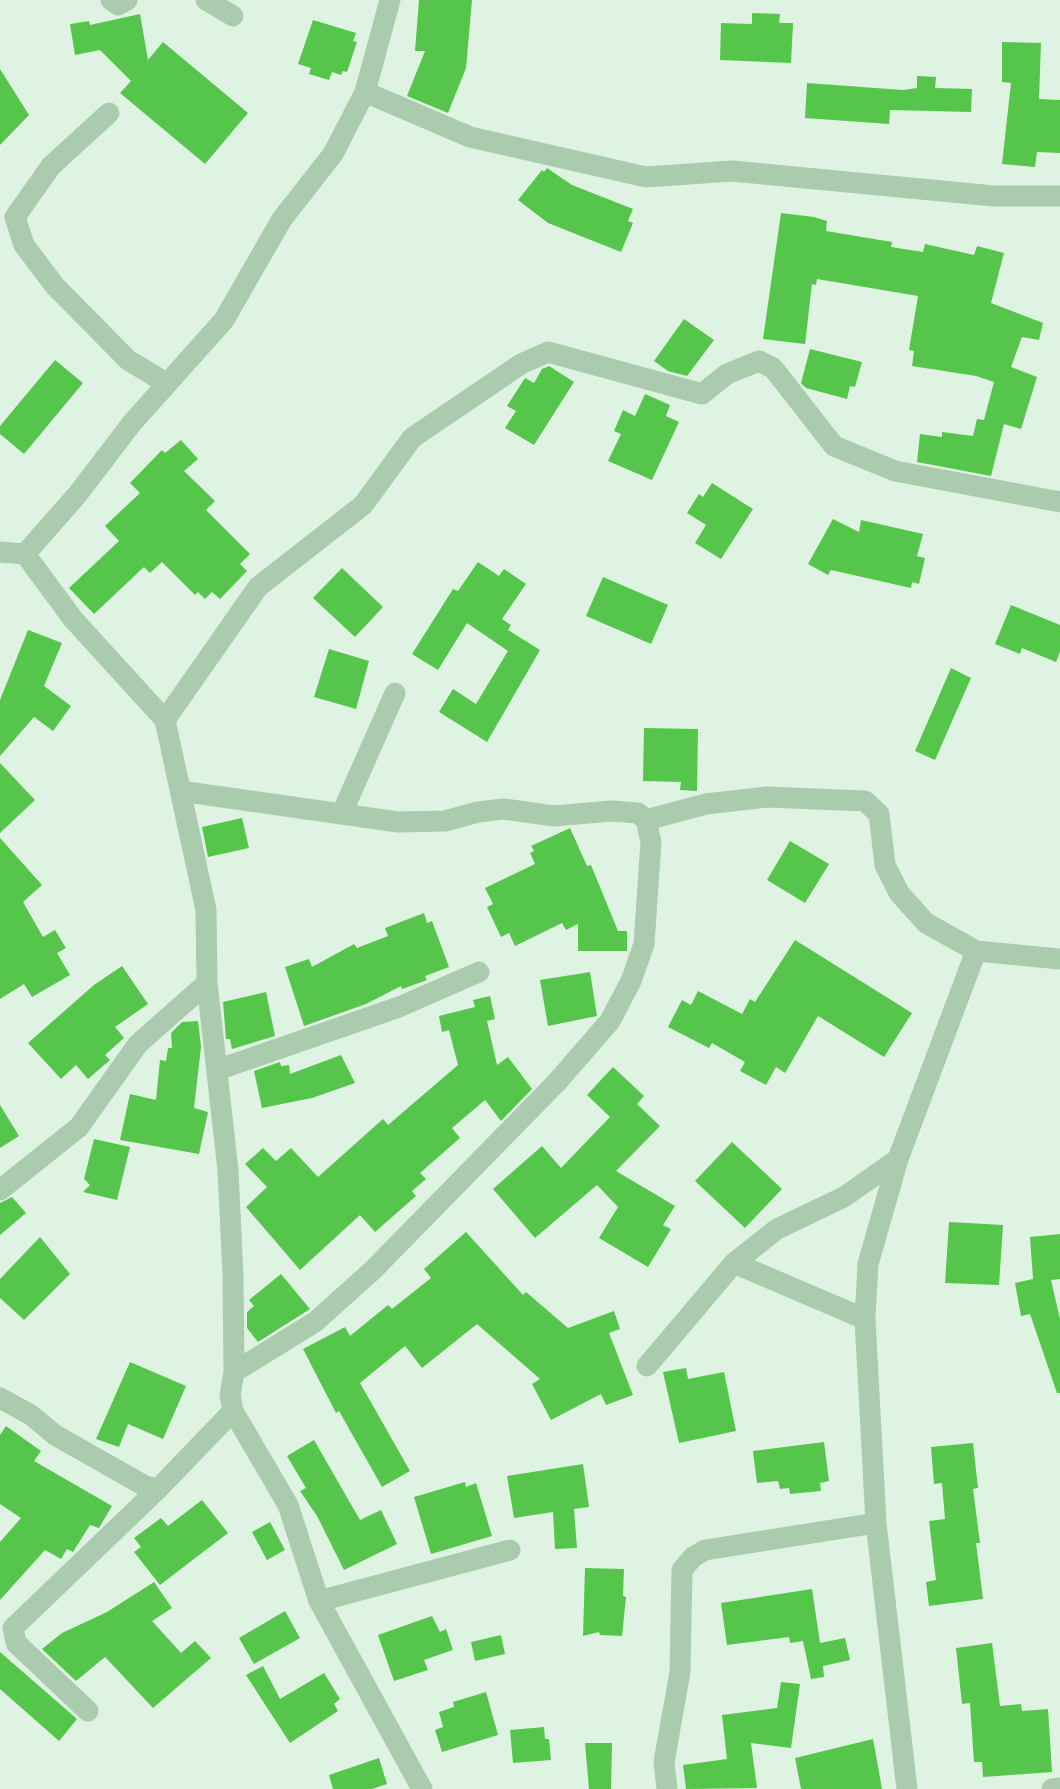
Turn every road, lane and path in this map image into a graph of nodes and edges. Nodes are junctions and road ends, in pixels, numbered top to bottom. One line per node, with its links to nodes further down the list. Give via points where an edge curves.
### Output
1 (111, 0): 2 (street, via 118,5)
2 (127, 0)
3 (206, 0): 5 (street)
4 (390, 0): 6 (street)
5 (233, 16)
6 (365, 92): 8 (street, via 470,137 646,177 732,171 994,196); 9 (street, via 333,154 282,219 224,320)
7 (109, 113): 9 (street, via 51,166 15,217 24,245 55,286 128,360)
8 (1060, 196)
9 (166, 383): 12 (street)
10 (1060, 502): 14 (street, via 895,471 834,446 774,368 759,361 727,374 702,394 548,352 521,364 412,438 363,505 258,587)
11 (0, 552): 12 (street)
12 (25, 554): 14 (street, via 73,620)
13 (395, 693): 16 (street)
14 (165, 720): 15 (street)
15 (180, 791): 16 (street); 21 (street, via 206,910)
16 (342, 813): 17 (street, via 398,822 445,821 504,809 554,816 611,811 638,813)
17 (646, 820): 18 (street, via 706,804 767,797 865,802 879,814 885,866 900,893 926,923); 28 (street, via 651,842 644,944 610,1021 373,1270 315,1322)
18 (976, 951): 19 (street); 23 (street)
19 (1060, 959)
20 (479, 972): 22 (street, via 399,1007)
21 (207, 983): 22 (street); 24 (street, via 138,1044 79,1126)
22 (217, 1069): 28 (street, via 228,1170)
23 (898, 1159): 25 (street, via 844,1197 777,1229); 26 (street, via 868,1264)
24 (0, 1190)
25 (734, 1264): 26 (street); 27 (street)
26 (866, 1319): 32 (street)
27 (647, 1366)
28 (233, 1372): 30 (street)
29 (0, 1398): 31 (street, via 66,1441)
30 (233, 1411): 31 (street); 34 (street, via 288,1505)
31 (158, 1489): 35 (street, via 13,1628 16,1643)
32 (876, 1523): 38 (street, via 705,1550 682,1570 680,1672 664,1762); 39 (street)
33 (510, 1550): 34 (street)
34 (319, 1601): 37 (street)
35 (88, 1711)
36 (1060, 1788): 40 (street)
37 (422, 1789)
38 (667, 1789)
39 (907, 1789)
40 (1052, 1789)

